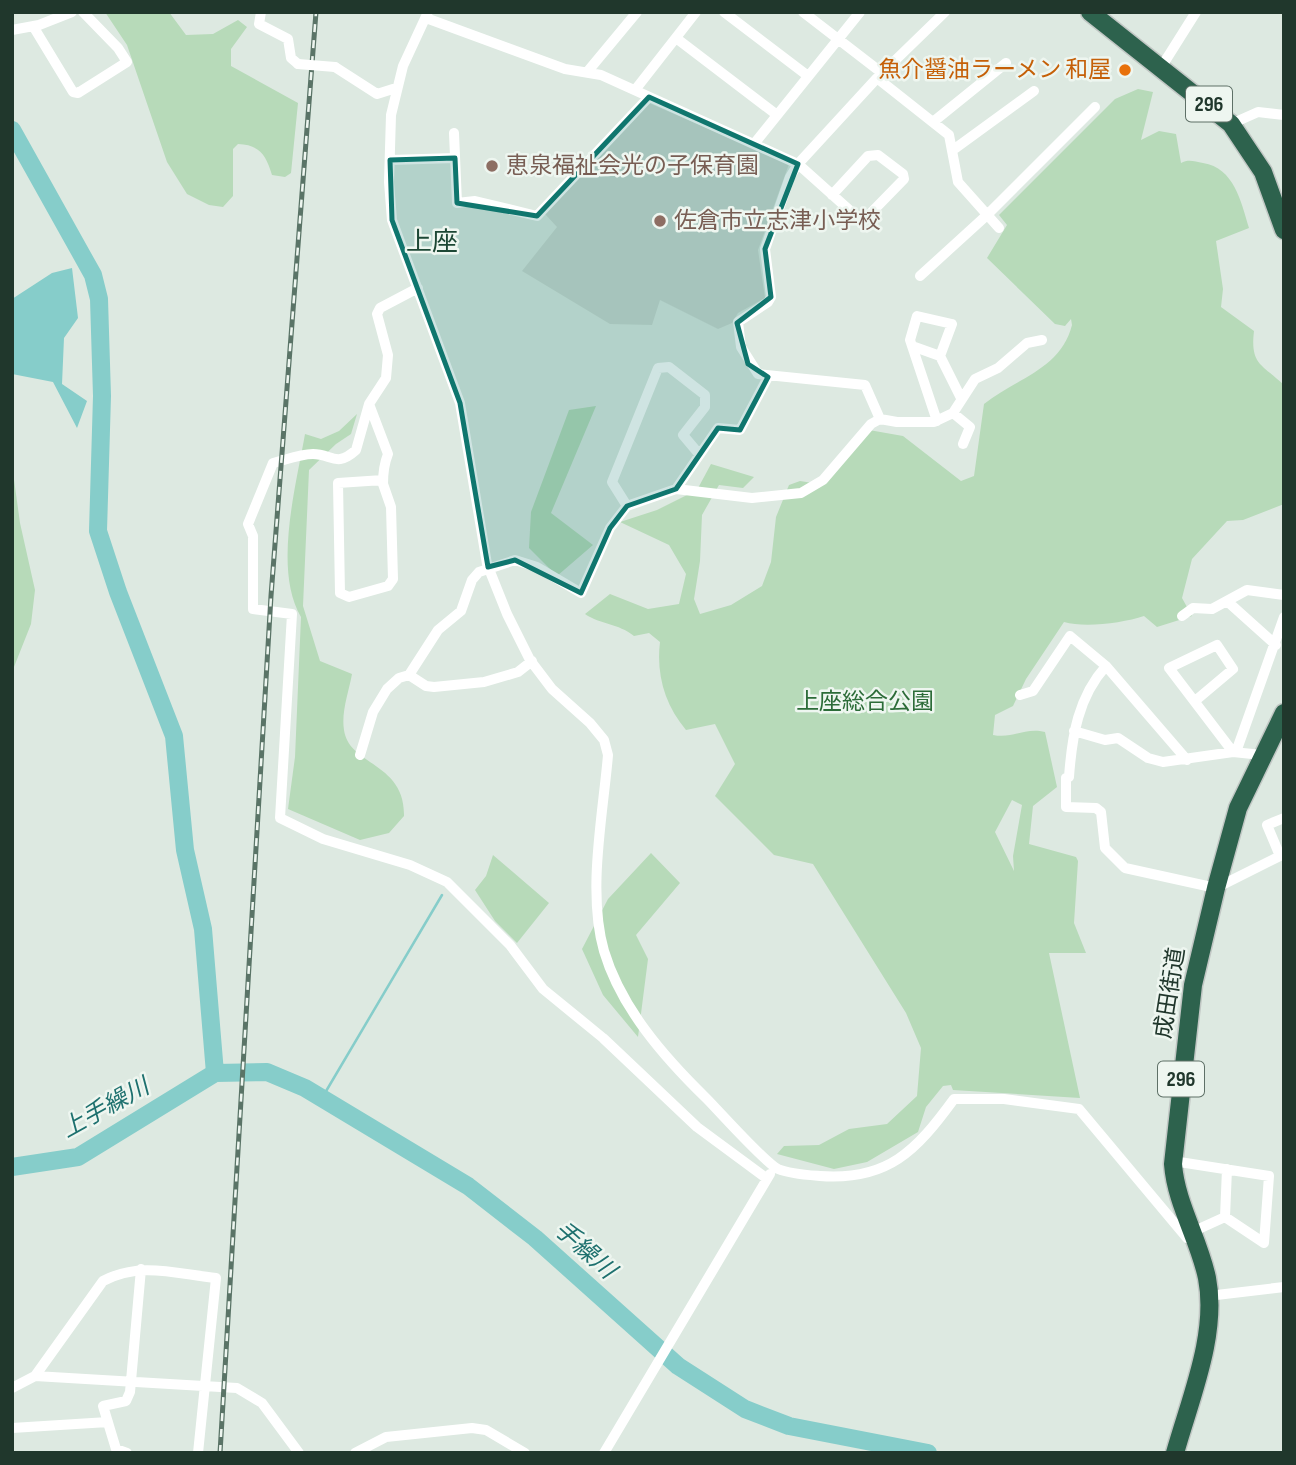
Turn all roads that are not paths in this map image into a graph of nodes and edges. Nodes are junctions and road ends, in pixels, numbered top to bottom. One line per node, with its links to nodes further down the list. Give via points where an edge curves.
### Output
1 (72, 12): 13 (street)
2 (83, 12): 13 (street, via 127,62 78,93 73,92)
3 (261, 12): 22 (street, bridge, via 259,24 288,39 291,58 298,64 335,66 377,94)
4 (637, 12): 19 (street)
5 (696, 12): 15 (street)
6 (724, 12): 21 (street)
7 (803, 12): 16 (street)
8 (860, 12): 16 (street)
9 (945, 12): 20 (street)
10 (1090, 12): 18 (highway, 296)
11 (1196, 12): 18 (street)
12 (427, 15): 19 (street, via 565,69); 22 (street)
13 (33, 26): 14 (street)
14 (12, 30)
15 (676, 38): 23 (street); 27 (street)
16 (838, 39): 20 (street); 21 (street)
17 (1006, 63): 29 (street)
18 (1162, 66): 30 (highway, 296)
19 (588, 71): 23 (street)
20 (879, 75): 29 (street); 36 (street)
21 (808, 76): 27 (street)
22 (397, 88): 35 (street)
23 (635, 90): 25 (street)
24 (1034, 91): 33 (street)
25 (649, 97): 32 (street); 34 (street, via 537,216 475,201 457,203)
26 (1095, 107): 38 (street)
27 (778, 115): 32 (street)
28 (1284, 115): 30 (street, via 1258,112)
29 (933, 122): 33 (street, via 949,135)
30 (1231, 124): 40 (highway, 296, via 1263,172)
31 (454, 133): 34 (street)
32 (754, 144): 36 (street)
33 (953, 150): 38 (street, via 958,182)
34 (455, 158): 35 (street)
35 (390, 160): 42 (street, via 392,220)
36 (798, 164): 37 (street); 46 (street, via 765,249 771,297 738,322 740,347 748,364)
37 (832, 195): 37 (street, via 868,156 878,155 904,179 865,219)
38 (987, 215): 39 (street); 41 (street)
39 (999, 228)
40 (1284, 230)
41 (920, 276)
42 (418, 288): 48 (street, via 377,314 388,355 386,379); 57 (street, via 460,403)
43 (1042, 340): 47 (street, via 1027,342 998,368 975,379)
44 (912, 346): 45 (street); 45 (street, via 918,316 952,324); 51 (street)
45 (940, 356): 47 (street)
46 (768, 377): 50 (street, via 865,385); 53 (street, via 740,430 718,428)
47 (961, 398): 49 (street)
48 (369, 404): 54 (street, via 388,454); 80 (street, via 359,441 349,456 331,460 314,454 273,463 248,524 253,536 253,609 292,614 280,818 323,839 410,864 447,882 510,945 543,989 698,1127)
49 (953, 413): 51 (street); 52 (street, via 970,427)
50 (880, 419): 51 (street); 55 (street, via 849,447 823,480 801,493 752,498)
51 (937, 421)
52 (963, 444)
53 (699, 454): 55 (street); 56 (street, via 682,435 705,407 705,396 669,367 658,368 612,482)
54 (383, 480): 54 (street, via 391,507 393,579 388,586 349,597 340,593 338,483)
55 (676, 489): 56 (street)
56 (627, 506): 57 (street, via 610,528 581,593 537,567 515,560)
57 (488, 567): 63 (street, via 506,614); 65 (street, via 472,580 461,611 438,630)
58 (1284, 595): 59 (street, via 1247,590)
59 (1228, 602): 60 (street, via 1212,609 1193,608); 62 (street)
60 (1182, 616)
61 (1284, 617): 62 (street)
62 (1276, 645): 70 (street)
63 (532, 661): 65 (street, via 518,672 484,682 434,687); 78 (street, via 552,689 604,740 608,755 597,892 604,952 620,989 660,1051)
64 (1106, 666): 66 (street, via 1070,636 1033,691); 69 (street, via 1090,683); 73 (street)
65 (409, 675): 71 (street, via 387,689 373,712)
66 (1020, 695)
67 (1195, 701): 67 (street, via 1169,668 1217,645 1233,669); 70 (street)
68 (1284, 713): 72 (highway, 成田街道 / 296)
69 (1074, 730): 73 (street, via 1105,740 1118,738 1148,758); 76 (street, via 1066,807 1101,812 1105,848 1125,868)
70 (1235, 752): 72 (street); 73 (street)
71 (360, 755)
72 (1262, 755): 76 (highway, 成田街道 / 296, via 1238,808)
73 (1186, 760)
74 (1284, 818): 75 (street, via 1267,825)
75 (1282, 855): 76 (street)
76 (1216, 888): 77 (highway, 成田街道 / 296, via 1193,985)
77 (1173, 1161): 79 (street); 82 (highway, 成田街道 / 296, via 1174,1184)
78 (776, 1168): 80 (street); 82 (street, via 832,1177 868,1175 916,1145 954,1099 1004,1099 1079,1109 1187,1238)
79 (1227, 1169): 81 (street); 81 (street, via 1269,1175 1264,1243)
80 (766, 1178): 97 (street)
81 (1225, 1217): 82 (street)
82 (1192, 1234): 85 (highway, 成田街道 / 296, via 1207,1278)
83 (141, 1269): 86 (street, via 103,1281); 87 (street); 88 (street, via 216,1278)
84 (1284, 1287): 85 (street)
85 (1208, 1296): 98 (highway, 成田街道 / 296, via 1204,1346)
86 (35, 1376): 87 (street); 89 (street)
87 (131, 1380): 88 (street); 90 (street, via 126,1401 103,1406)
88 (204, 1385): 93 (street); 94 (street, via 237,1388 254,1396)
89 (12, 1388)
90 (108, 1422): 91 (street); 92 (street, via 116,1450)
91 (12, 1428)
92 (127, 1453)
93 (198, 1453)
94 (299, 1453)
95 (355, 1453): 96 (street, via 386,1437 472,1428 486,1430)
96 (525, 1453)
97 (604, 1453)
98 (1175, 1453)

